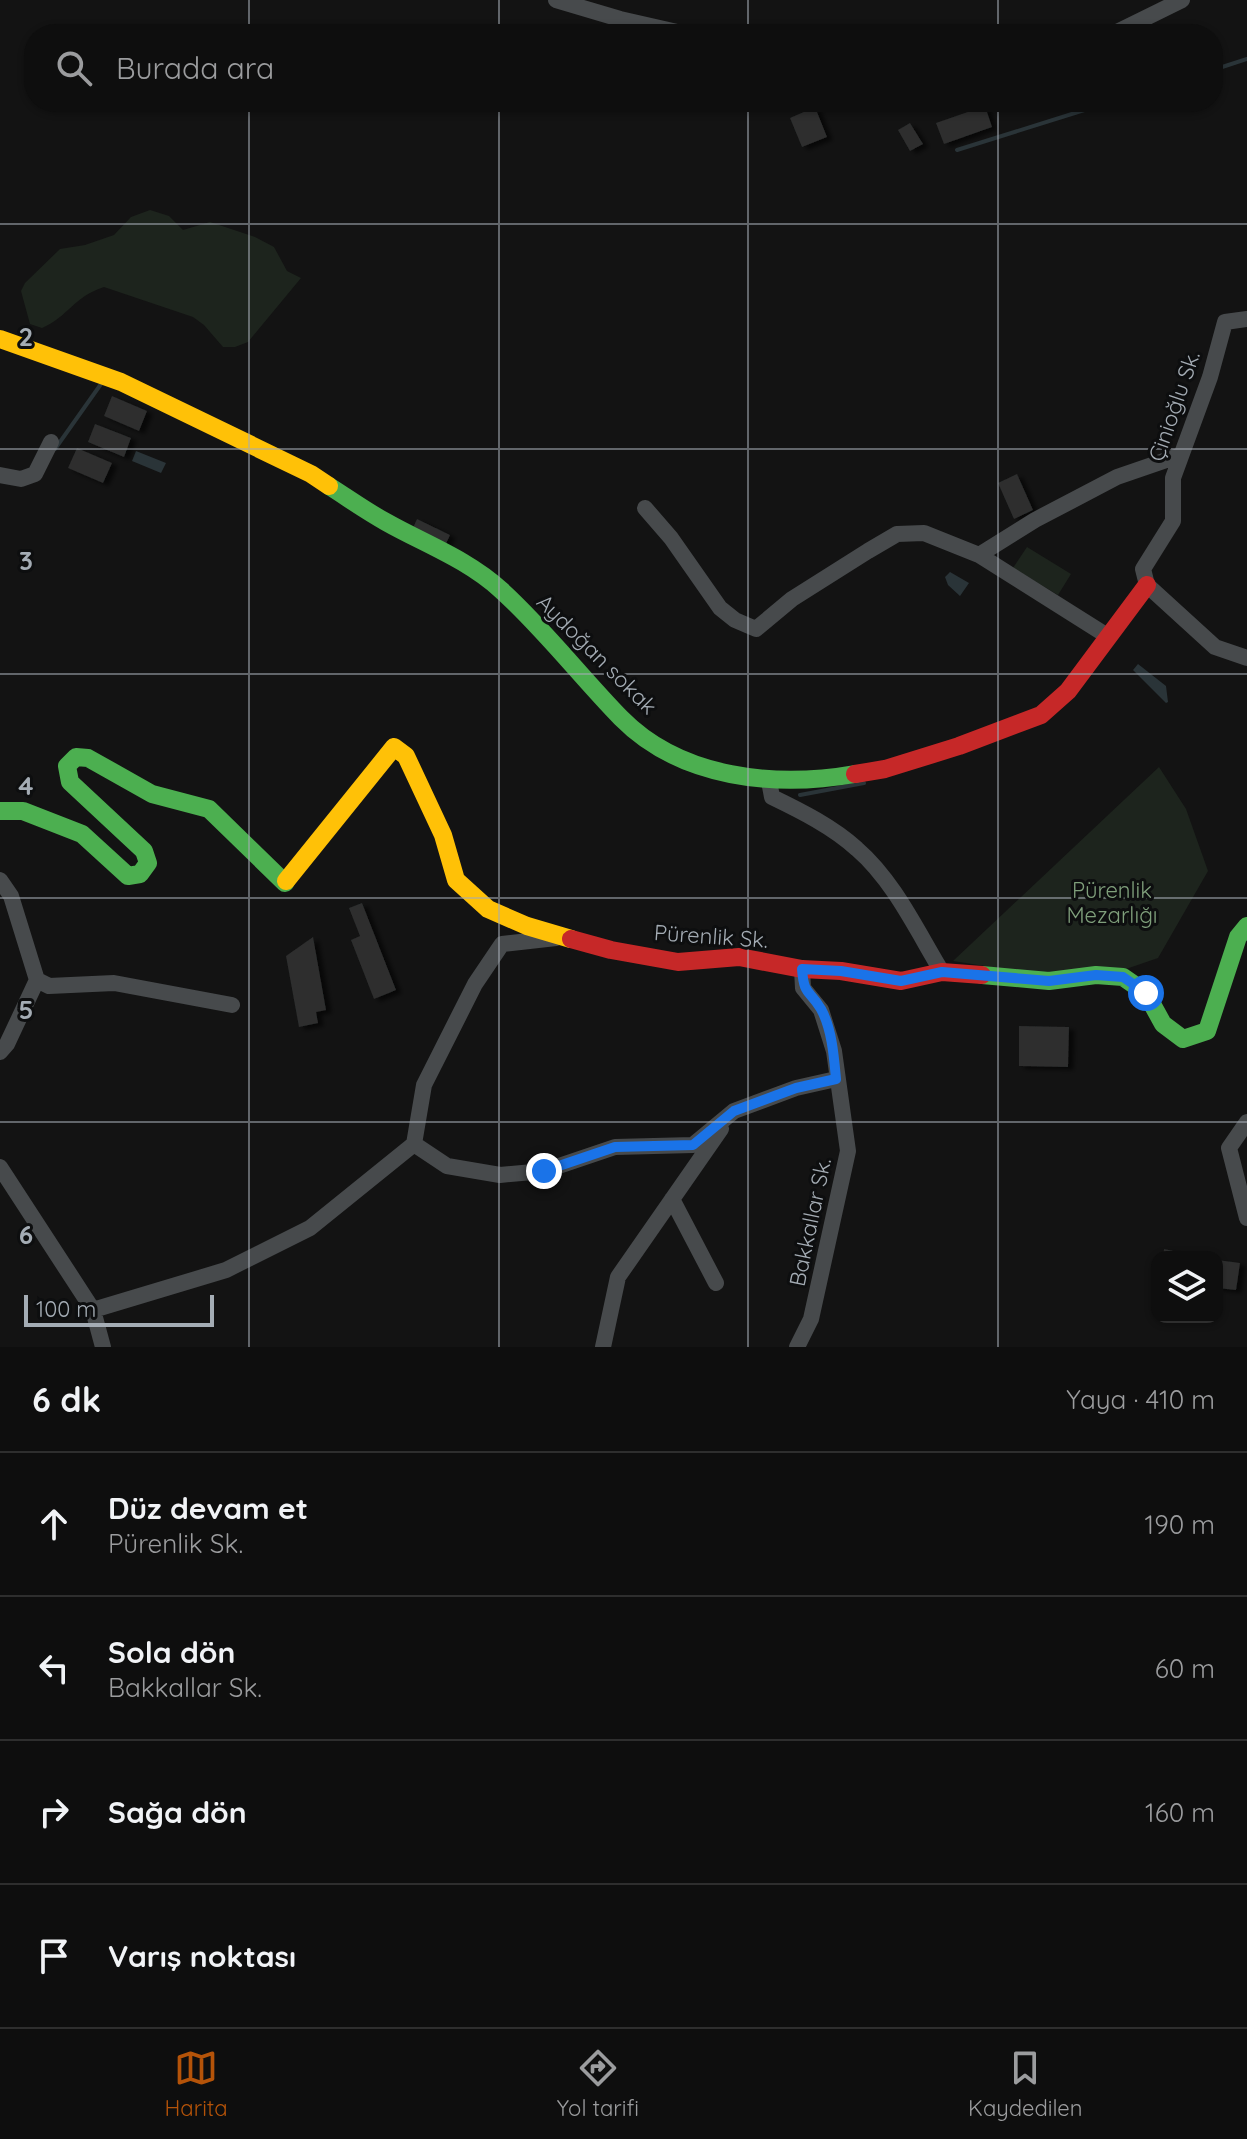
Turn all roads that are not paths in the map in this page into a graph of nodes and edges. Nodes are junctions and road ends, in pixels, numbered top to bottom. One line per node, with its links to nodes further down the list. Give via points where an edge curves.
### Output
1 (556, 0): 3 (street)
2 (1182, 0): 4 (street)
3 (642, 24)
4 (1133, 24)
5 (1247, 319): 8 (street, Çinioğlu Sk., via 1225,322)
6 (0, 339): 15 (street, Aydoğan sokak, via 121,382 179,409 311,474 382,520 457,557 500,589 623,720 648,739 700,766)
7 (51, 442): 9 (street, via 35,474 21,479)
8 (1181, 455): 11 (street, via 1117,477); 12 (street, Çinioğlu Sk., via 1173,478 1173,521 1143,569)
9 (0, 475)
10 (645, 508): 11 (street, via 720,608 756,629 792,599 897,534 924,533)
11 (979, 555): 13 (street)
12 (1147, 585): 13 (street, Aydoğan sokak); 14 (street, via 1215,647)
13 (1109, 637): 15 (street, Aydoğan sokak, via 1068,691 1041,715 885,769 821,780)
14 (1247, 658)
15 (769, 781): 21 (street, via 772,797 857,849 886,881)
16 (0, 811): 19 (street, Pürenlik Sk., via 23,811 82,834 128,876 140,874 148,863 144,851 70,782 67,766 76,757 88,758 152,794 209,809 285,883 394,747 406,756 443,835 456,880 488,909)
17 (0, 880): 22 (street, via 11,896)
18 (1247, 926): 21 (street, Pürenlik Sk., via 1238,937 1207,1031 1183,1039 1163,1024 1146,993 1123,977 1049,981)
19 (566, 937): 20 (street, Pürenlik Sk., via 678,962 739,957); 28 (street, via 502,944 475,984 424,1085)
20 (802, 969): 21 (street, Pürenlik Sk., via 901,981); 25 (street, Bakkallar Sk., via 803,988 821,1010 834,1051)
21 (942, 972)
22 (37, 980): 23 (street, via 49,986 114,983); 24 (street)
23 (232, 1005)
24 (0, 1052)
25 (836, 1079): 26 (street); 36 (street, Bakkallar Sk., via 848,1151 811,1319)
26 (734, 1111): 28 (street, via 693,1145 615,1147 544,1171 500,1175 447,1166); 30 (street)
27 (1247, 1122): 31 (street, via 1229,1148)
28 (414, 1144): 33 (street, via 310,1228 226,1270)
29 (0, 1167): 33 (street)
30 (672, 1199): 32 (street); 35 (street, via 618,1277)
31 (1247, 1218)
32 (716, 1283)
33 (93, 1310): 34 (street)
34 (103, 1347)
35 (603, 1347)
36 (797, 1347)

